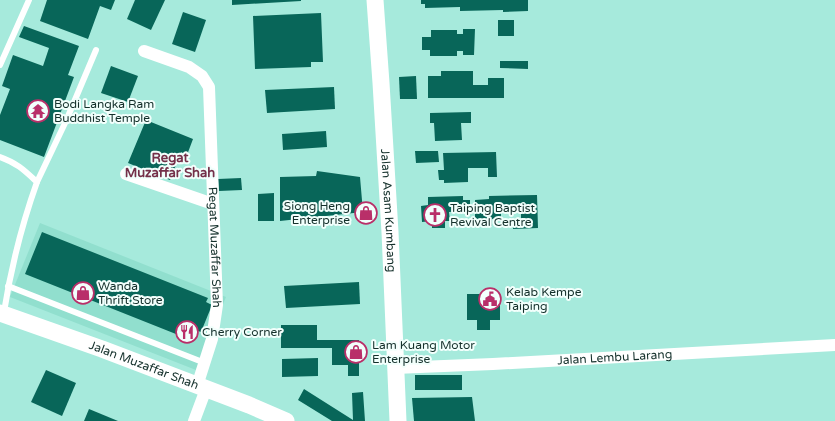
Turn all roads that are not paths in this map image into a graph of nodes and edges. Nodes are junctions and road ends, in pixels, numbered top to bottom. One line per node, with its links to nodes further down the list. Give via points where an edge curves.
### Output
1 (29, 0): 5 (lane)
2 (375, 0): 14 (main road, Jalan Asam Kumbang, via 382,83)
3 (96, 50): 8 (lane)
4 (144, 51): 9 (street, Regat Muzaffar Shah, via 189,67 202,76 209,87)
5 (0, 65)
6 (0, 157): 8 (lane, via 18,165)
7 (126, 174): 9 (street)
8 (38, 182): 10 (lane, via 29,204)
9 (213, 204): 13 (street, Regat Muzaffar Shah, via 217,305)
10 (8, 286): 11 (lane); 13 (lane)
11 (2, 313): 15 (main road, Jalan Muzaffar Shah)
12 (835, 345): 14 (street, Jalan Lembu Larang)
13 (205, 363): 15 (street, Regat Muzaffar Shah)
14 (395, 368): 18 (main road, Jalan Asam Kumbang)
15 (202, 387): 16 (street, Regat Muzaffar Shah); 17 (main road, Jalan Muzaffar Shah)
16 (194, 421)
17 (286, 421)
18 (398, 421)

